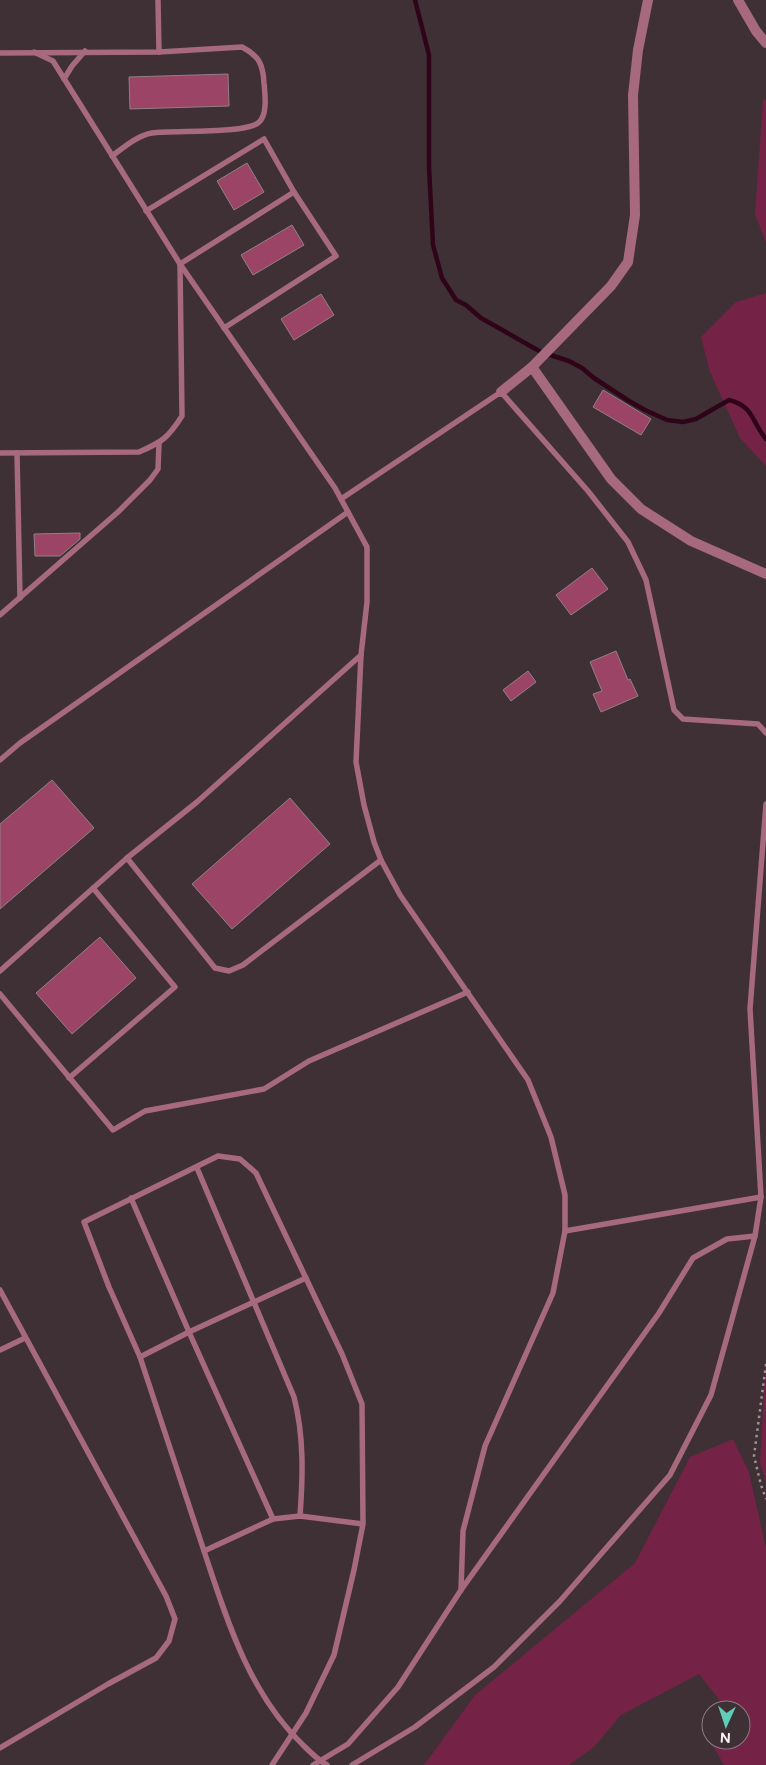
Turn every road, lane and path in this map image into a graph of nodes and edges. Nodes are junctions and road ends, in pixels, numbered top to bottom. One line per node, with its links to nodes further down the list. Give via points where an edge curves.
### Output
1 (158, 0): 7 (lane)
2 (648, 0): 15 (street, via 633,95 635,216 628,262 611,286)
3 (738, 0): 4 (street)
4 (766, 43)
5 (85, 51): 6 (lane); 7 (lane); 9 (lane)
6 (34, 52): 8 (lane); 9 (lane, via 53,61)
7 (159, 52): 10 (lane, via 242,47 254,53 262,66 264,113 258,123 243,128 150,133)
8 (0, 53)
9 (64, 79): 10 (lane)
10 (112, 156): 12 (lane)
11 (294, 192): 12 (lane, via 264,140); 13 (lane); 14 (lane, via 336,256)
12 (146, 211): 13 (lane)
13 (180, 264): 14 (lane); 17 (lane, via 182,416 171,433)
14 (224, 328): 20 (lane)
15 (532, 367): 16 (street); 22 (street, via 611,479 642,509 691,541)
16 (501, 392): 20 (lane); 26 (lane, via 628,542 646,580 674,710 683,719 758,724)
17 (159, 443): 18 (lane, via 139,452); 23 (lane, via 158,468 150,480)
18 (17, 453): 19 (lane); 23 (lane)
19 (0, 454)
20 (341, 499): 21 (lane)
21 (348, 512): 25 (lane, via 367,547 367,602); 27 (lane)
22 (766, 574)
23 (20, 598): 24 (lane)
24 (0, 615)
25 (361, 655): 29 (lane, via 198,802); 30 (lane, via 356,762 364,805)
26 (766, 733)
27 (0, 760)
28 (766, 804): 37 (lane, via 750,1009)
29 (127, 858): 30 (lane, via 215,968 229,971 244,966); 31 (lane)
30 (381, 860): 33 (lane, via 400,896)
31 (93, 888): 32 (lane); 35 (lane, via 175,987)
32 (0, 971)
33 (468, 992): 35 (lane, via 310,1061 264,1089 145,1111 112,1130); 39 (lane, via 528,1080 552,1137 565,1195)
34 (0, 994): 35 (lane)
35 (69, 1078)
36 (197, 1168): 38 (lane); 41 (lane, via 218,1156 240,1159 256,1173); 43 (lane)
37 (761, 1197): 39 (lane); 40 (lane)
38 (131, 1198): 44 (lane); 47 (lane, via 84,1222)
39 (565, 1231): 54 (lane, via 553,1292 484,1446 463,1531)
40 (755, 1236): 54 (lane, via 727,1239 693,1258 659,1313); 61 (lane, via 711,1395 670,1474 560,1601 494,1666 415,1727)
41 (306, 1278): 43 (lane); 52 (lane, via 362,1404)
42 (0, 1290): 45 (lane)
43 (253, 1302): 44 (lane); 50 (lane, via 294,1397 300,1420 303,1472)
44 (189, 1332): 47 (lane); 51 (lane)
45 (25, 1338): 46 (lane); 56 (lane, via 166,1596 175,1619 169,1641 156,1658)
46 (0, 1350)
47 (140, 1357): 53 (lane)
48 (766, 1364): 49 (path, via 754,1456)
49 (766, 1498)
50 (300, 1516): 51 (lane); 52 (lane)
51 (273, 1519): 53 (lane)
52 (363, 1524): 55 (lane, via 334,1655)
53 (204, 1551): 55 (lane, via 229,1627 261,1694)
54 (461, 1590): 57 (lane, via 398,1687 348,1744)
55 (292, 1735): 57 (lane); 58 (lane)
56 (0, 1748)
57 (320, 1761): 59 (lane); 60 (lane)
58 (272, 1765)
59 (313, 1765)
60 (327, 1765)
61 (352, 1765)

